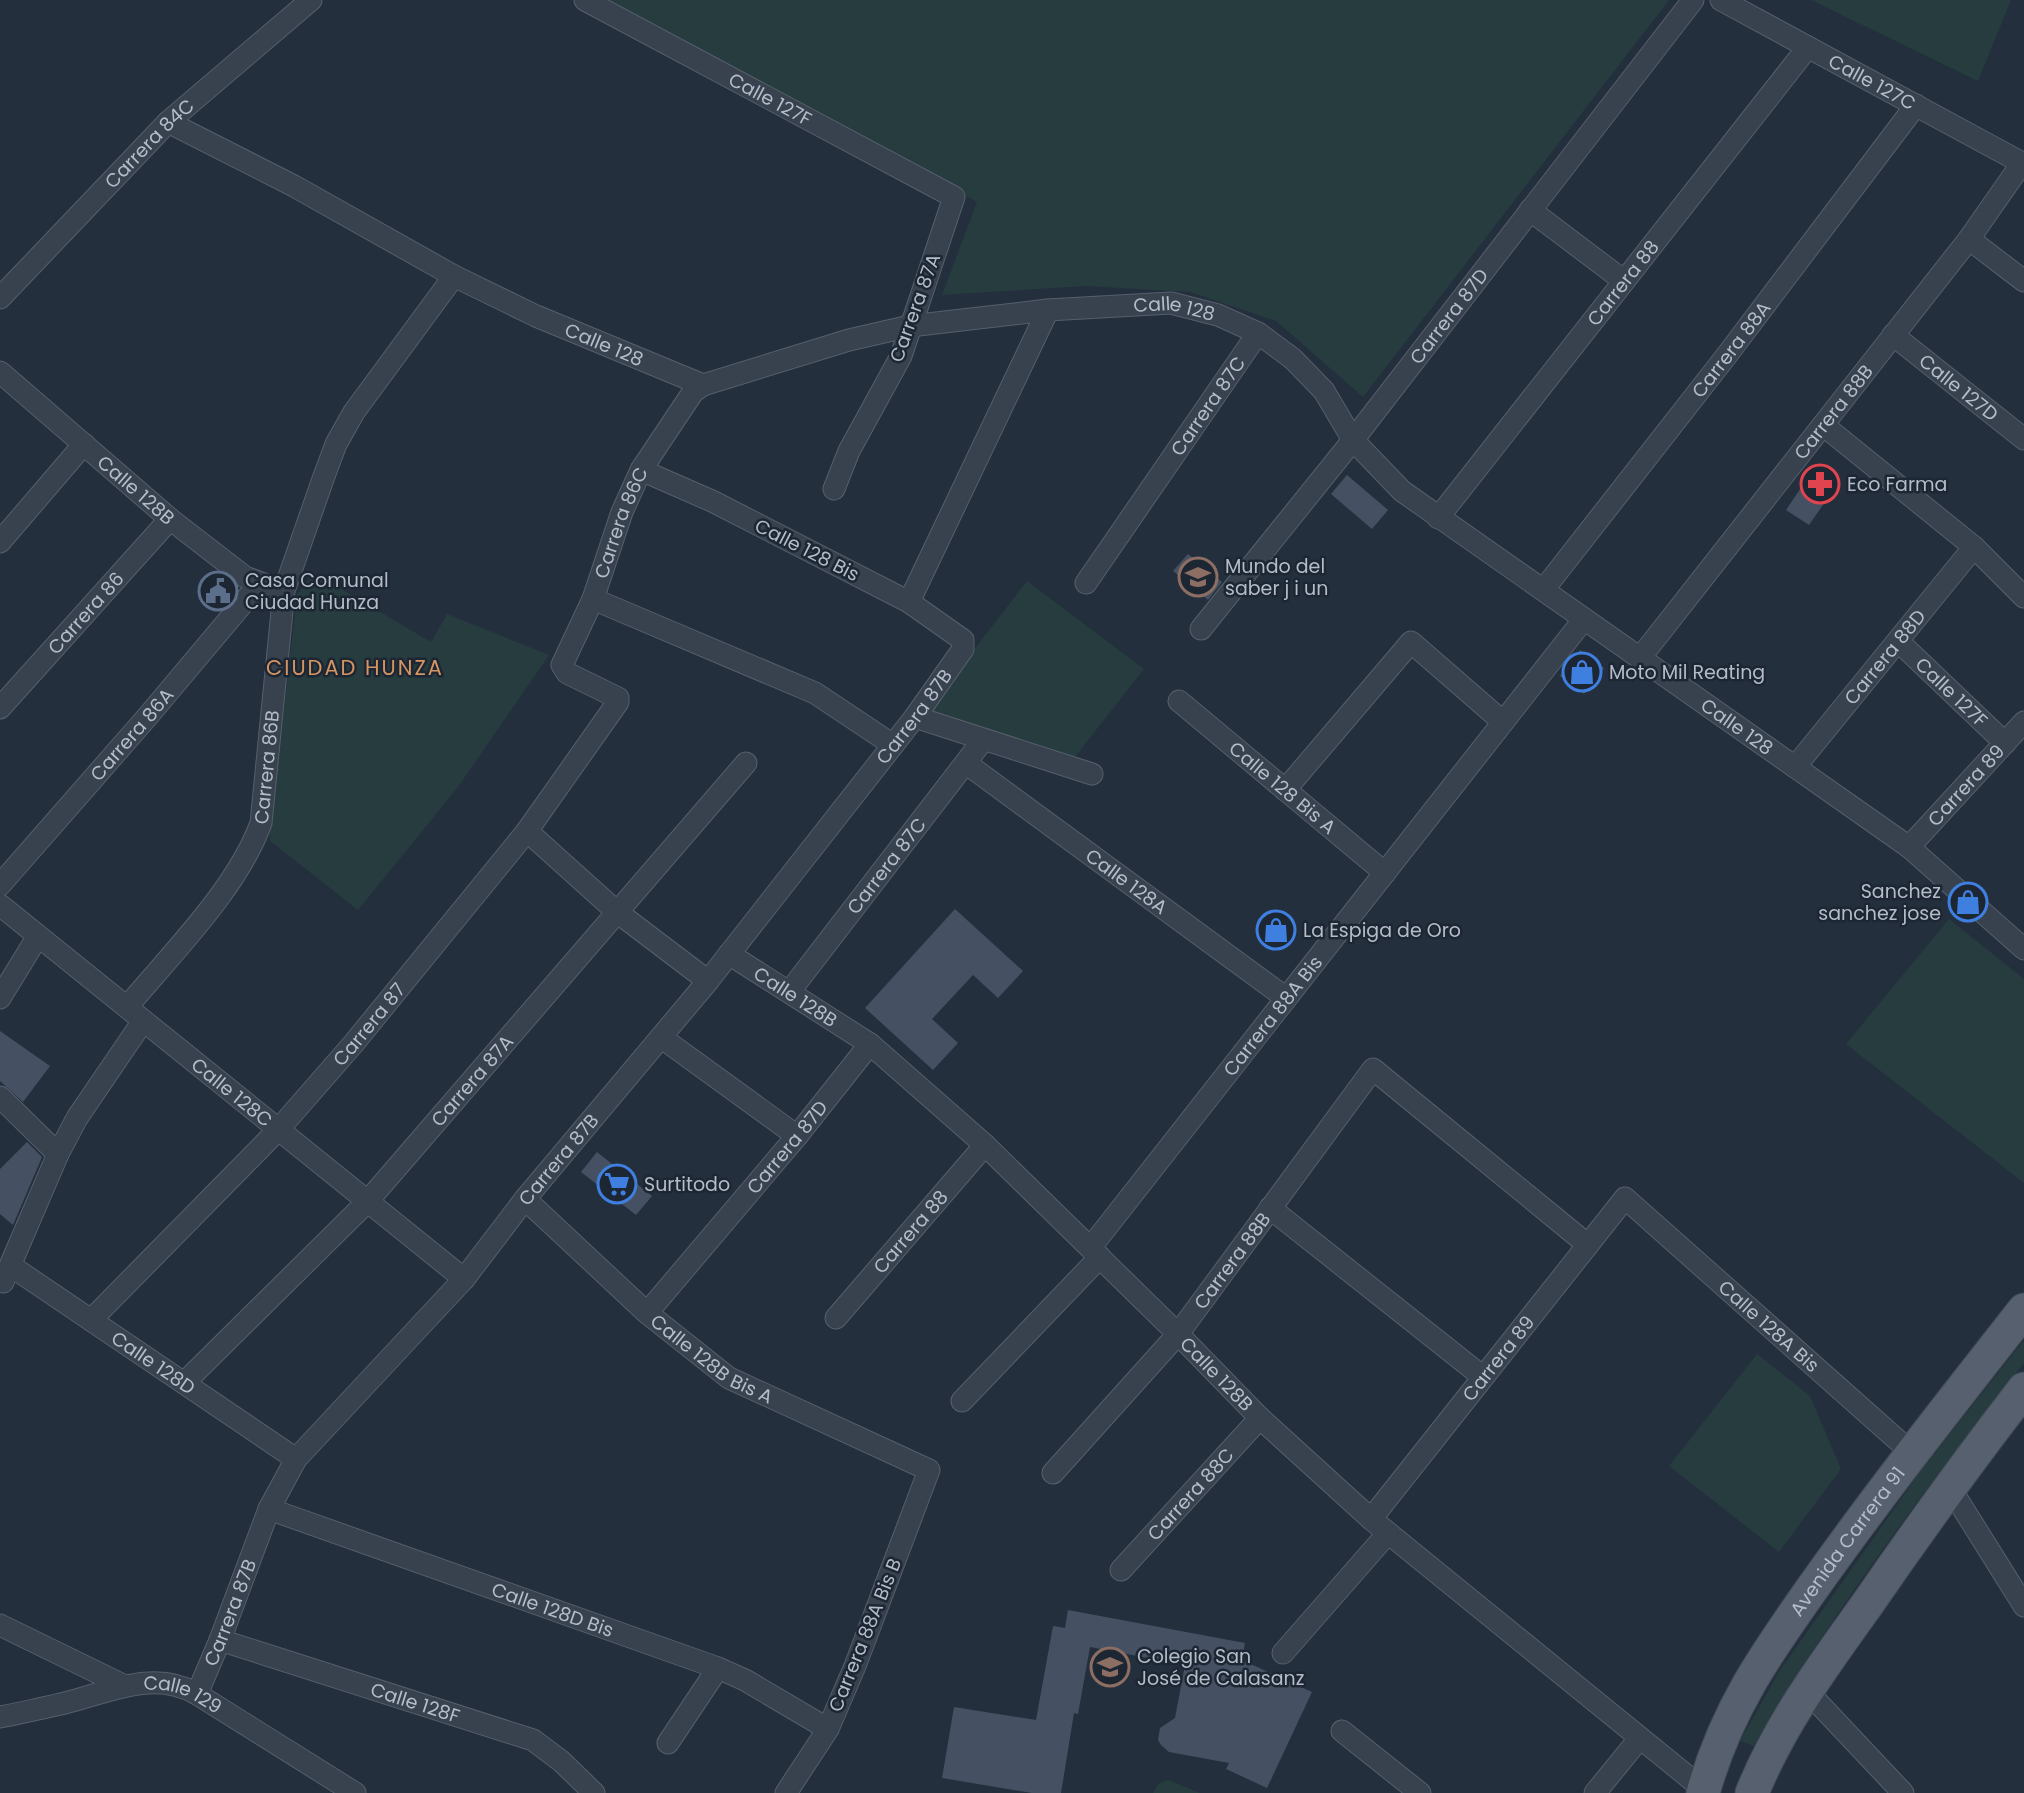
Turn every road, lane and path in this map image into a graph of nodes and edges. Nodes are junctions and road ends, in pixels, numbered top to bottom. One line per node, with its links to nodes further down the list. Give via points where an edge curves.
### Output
1 (311, 0): 7 (street, Carrera 84C)
2 (585, 0): 9 (street, Calle 127F)
3 (1693, 0): 10 (street, Carrera 87D)
4 (1721, 0): 5 (street, Calle 127C)
5 (1808, 47): 6 (street, Calle 127C); 13 (street, Carrera 88)
6 (1916, 105): 8 (street, Calle 127C); 34 (street, Carrera 88A)
7 (168, 122): 12 (street, Calle 128); 15 (street, Carrera 84C)
8 (2023, 164): 11 (street, Carrera 88B)
9 (954, 199): 17 (street, Carrera 87A)
10 (1530, 210): 13 (street); 24 (street, Carrera 87D)
11 (1969, 239): 14 (street); 19 (street, Carrera 88B)
12 (454, 276): 21 (street, Calle 128, via 536,316); 35 (street, Carrera 86B, via 354,412 336,444)
13 (1624, 281): 28 (street, Carrera 88)
14 (2024, 281)
15 (0, 298)
16 (1048, 310): 17 (street, Calle 128); 18 (street, Calle 128, via 1171,303 1218,315); 38 (street)
17 (911, 326): 21 (street, Calle 128); 27 (street, Carrera 87A, via 901,356)
18 (1258, 333): 24 (street, Calle 128, via 1293,359 1324,391); 32 (street, Carrera 87C)
19 (1893, 335): 22 (street, Carrera 88B); 23 (street, Calle 127D)
20 (0, 372): 25 (street, Calle 128B)
21 (703, 385): 26 (street, Carrera 86C)
22 (1823, 425): 31 (street); 43 (street, Carrera 88B)
23 (2024, 439)
24 (1353, 440): 28 (street, Calle 128, via 1402,491); 40 (street, Carrera 87D)
25 (84, 444): 29 (street, Calle 128B); 30 (street)
26 (641, 470): 37 (street, Carrera 86C); 38 (street, Calle 128 Bis, via 712,501)
27 (834, 489)
28 (1438, 518): 34 (street, Calle 128)
29 (170, 519): 33 (street, Calle 128B); 46 (street, Carrera 86)
30 (0, 542)
31 (1975, 547): 36 (street); 41 (street, Carrera 88D)
32 (1086, 583)
33 (259, 584): 35 (street, Calle 128B); 61 (street, Carrera 86A)
34 (1544, 589): 39 (street, Calle 128)
35 (285, 591): 71 (street, Carrera 86B, via 261,823 244,861)
36 (2024, 597)
37 (593, 599): 45 (street, Carrera 86C, via 562,664 567,673); 52 (street, via 816,693)
38 (909, 602): 42 (street, Calle 128 Bis)
39 (1584, 619): 43 (street, Calle 128); 48 (street, Carrera 88A Bis)
40 (1201, 629)
41 (1898, 641): 51 (street, Calle 127F); 55 (street, Carrera 88D)
42 (964, 645): 47 (street, Carrera 87B)
43 (1640, 658): 55 (street, Calle 128)
44 (1178, 701): 57 (street, Calle 128 Bis A)
45 (618, 702): 58 (street, Carrera 87)
46 (0, 708)
47 (915, 717): 50 (street); 52 (street, Carrera 87B)
48 (1503, 722): 57 (street, via 1411,642); 60 (street, Carrera 88A Bis)
49 (2024, 722): 51 (street, Carrera 89)
50 (983, 740): 54 (street, Carrera 87C); 56 (street)
51 (2005, 743): 59 (street, Carrera 89)
52 (893, 745): 66 (street, Carrera 87B)
53 (746, 763): 63 (street, Carrera 87A)
54 (967, 764): 68 (street, Carrera 87C); 70 (street, Calle 128A)
55 (1795, 767): 59 (street, Calle 128)
56 (1092, 774)
57 (1285, 790): 60 (street, Calle 128 Bis A)
58 (527, 831): 63 (street); 75 (street, Carrera 87)
59 (1909, 847): 65 (street, Calle 128)
60 (1385, 873): 70 (street, Carrera 88A Bis)
61 (0, 885)
62 (0, 905): 64 (street, Calle 128C)
63 (617, 912): 67 (street); 81 (street, Carrera 87A)
64 (38, 936): 69 (street); 71 (street, Calle 128C)
65 (2021, 939)
66 (729, 954): 67 (street, Carrera 87B); 68 (street, Calle 128B)
67 (708, 981): 72 (street, Carrera 87B)
68 (790, 991): 73 (street, Calle 128B)
69 (0, 998)
70 (1286, 998): 84 (street, Carrera 88A Bis)
71 (135, 1014): 75 (street, Calle 128C); 78 (street, Carrera 86B)
72 (662, 1038): 76 (street); 80 (street, Carrera 87B)
73 (870, 1044): 76 (street, Carrera 87D); 77 (street, Calle 128B)
74 (0, 1097): 78 (street)
75 (278, 1130): 81 (street, Calle 128C); 90 (street, Carrera 87)
76 (797, 1136): 88 (street, Carrera 87D)
77 (985, 1146): 84 (street, Calle 128B); 89 (street, Carrera 88)
78 (58, 1154): 85 (street, Carrera 86B)
79 (1625, 1198): 83 (street, Carrera 89); 97 (street, Calle 128A Bis)
80 (526, 1199): 86 (street, Carrera 87B); 88 (street, Calle 128B Bis A)
81 (367, 1202): 86 (street, Calle 128C); 93 (street, Carrera 87A)
82 (1270, 1208): 83 (street, Carrera 88B, via 1373,1069); 91 (street, Carrera 88B); 92 (street)
83 (1588, 1245): 92 (street, Carrera 89)
84 (1095, 1252): 91 (street, Calle 128B); 95 (street, Carrera 88A Bis)
85 (7, 1274): 90 (street, Calle 128D)
86 (464, 1279): 98 (street, Carrera 87B)
87 (2024, 1310): 97 (main road, Avenida Carrera 91)
88 (647, 1314): 99 (street, Calle 128B Bis A, via 729,1378)
89 (836, 1318)
90 (91, 1320): 93 (street, Calle 128D)
91 (1178, 1334): 96 (street, Calle 128B); 100 (street, Carrera 88B)
92 (1483, 1377): 103 (street, Carrera 89)
93 (184, 1383): 98 (street, Calle 128D)
94 (2024, 1389): 101 (main road)
95 (962, 1401)
96 (1260, 1418): 103 (street, Calle 128B); 105 (street, Carrera 88C)
97 (1912, 1453): 119 (main road, Avenida Carrera 91, via 1767,1653 1730,1717)
98 (296, 1459): 102 (street, Carrera 87B)
99 (929, 1471): 115 (street, Carrera 88A Bis B)
100 (1053, 1473)
101 (1950, 1486): 106 (street); 112 (main road)
102 (269, 1508): 108 (street, Carrera 87B); 110 (street, Calle 128D Bis)
103 (1371, 1519): 104 (street, Calle 128B)
104 (1388, 1533): 109 (street); 117 (street, Calle 128B)
105 (1121, 1570)
106 (2024, 1606)
107 (0, 1625): 111 (street, Calle 129)
108 (220, 1640): 113 (street, Carrera 87B); 121 (street, Calle 128F, via 533,1740)
109 (1283, 1653)
110 (718, 1668): 115 (street, Calle 128D Bis); 118 (street)
111 (125, 1686): 113 (street, Calle 129, via 170,1683); 114 (street)
112 (1806, 1690): 125 (main road); 126 (street)
113 (197, 1694): 120 (street, Calle 129)
114 (0, 1717)
115 (828, 1729): 122 (street, Carrera 88A Bis B)
116 (1342, 1731): 123 (street)
117 (1639, 1739): 119 (street, Calle 128B); 124 (street)
118 (668, 1743)
119 (1705, 1792)
120 (355, 1793)
121 (594, 1793)
122 (786, 1793)
123 (1420, 1793)
124 (1595, 1793)
125 (1752, 1793)
126 (1903, 1793)

